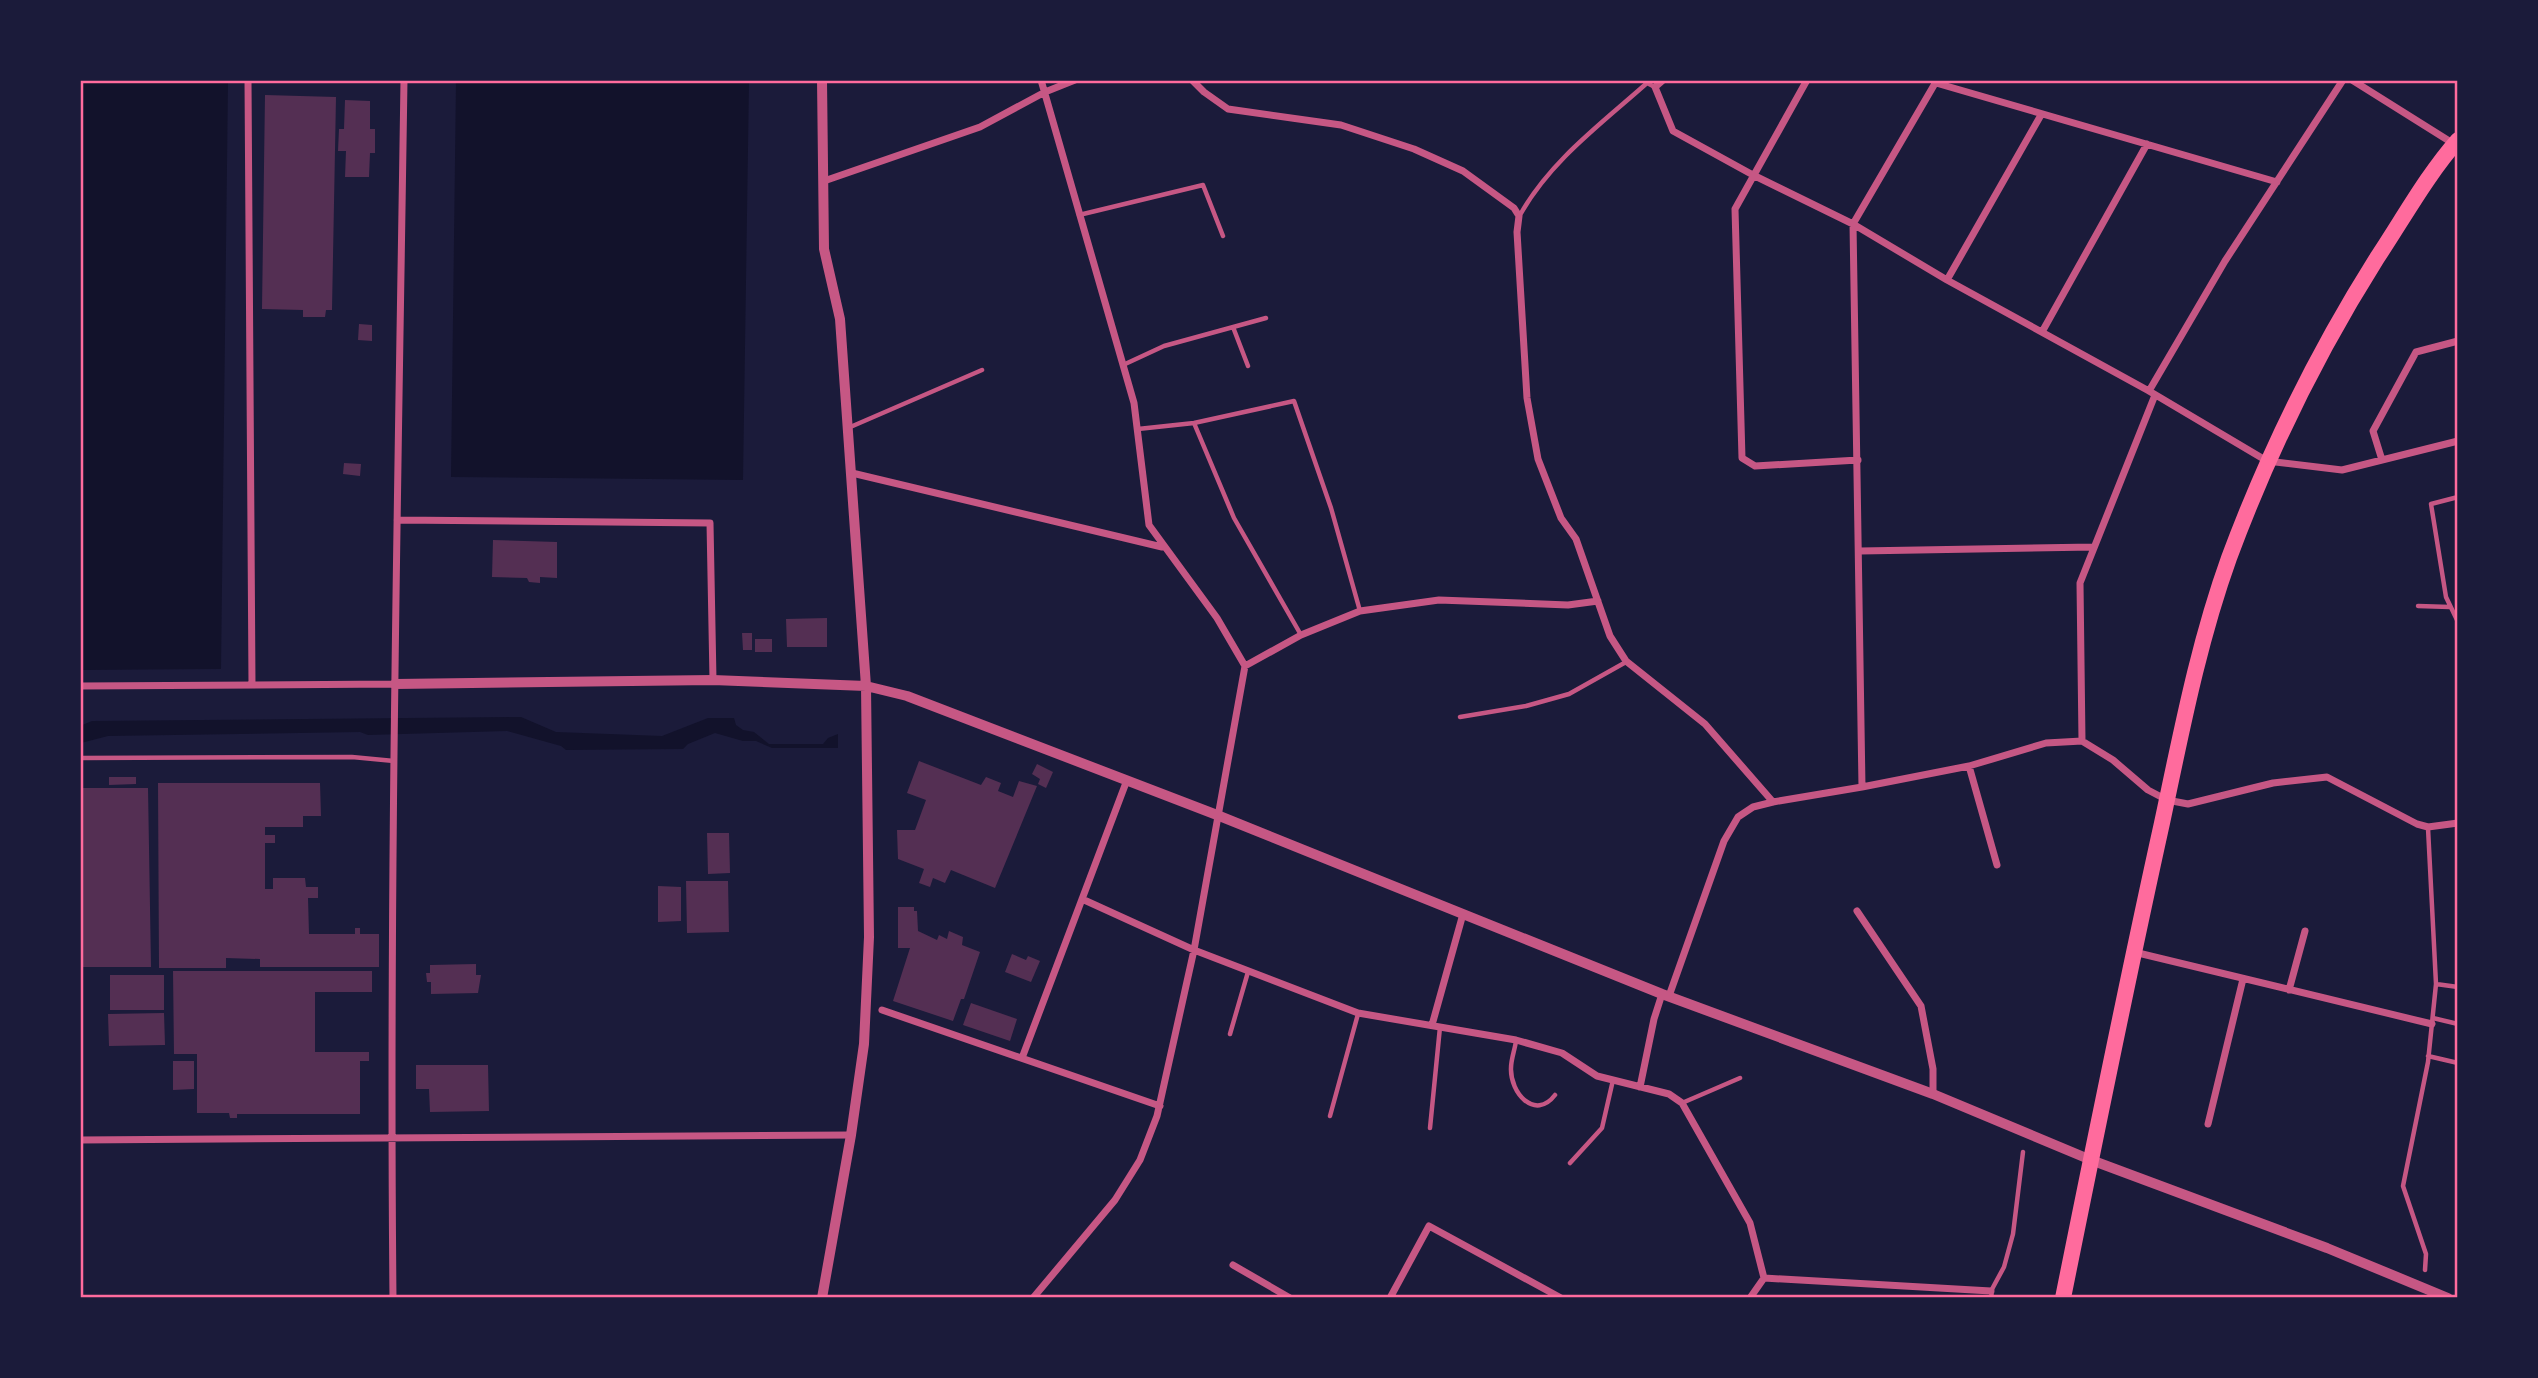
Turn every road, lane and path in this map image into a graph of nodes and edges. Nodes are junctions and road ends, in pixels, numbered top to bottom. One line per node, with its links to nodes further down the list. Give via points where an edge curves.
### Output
1 (248, 80): 55 (street)
2 (404, 80): 42 (street)
3 (822, 80): 18 (street)
4 (1041, 80): 13 (street)
5 (1075, 80): 13 (street)
6 (1192, 80): 21 (street, via 1228,108 1341,125 1414,149 1463,171)
7 (1663, 80): 12 (street)
8 (1807, 80): 17 (street)
9 (2343, 80): 19 (street)
10 (2352, 80): 16 (street)
11 (1936, 82): 14 (street); 22 (street)
12 (1655, 87): 17 (street, via 1672,131); 21 (lane, via 1647,83 1562,158)
13 (1045, 92): 18 (street, via 980,127); 20 (street)
14 (2040, 115): 15 (street); 24 (street)
15 (2147, 144): 19 (street); 27 (street)
16 (2456, 146): 39 (highway, via 2357,290)
17 (1752, 176): 22 (street); 37 (street, via 1735,209 1742,458 1755,466)
18 (824, 181): 34 (street, via 824,249 840,319)
19 (2277, 182): 32 (street, via 2225,261)
20 (1079, 215): 23 (lane, via 1203,185); 29 (street)
21 (1519, 216): 46 (street, via 1527,398 1538,458 1561,517 1576,539)
22 (1853, 224): 24 (street); 37 (street)
23 (1223, 236)
24 (1947, 280): 27 (street)
25 (1266, 318): 26 (lane)
26 (1233, 327): 29 (lane, via 1164,346); 30 (lane)
27 (2042, 332): 32 (street)
28 (2458, 341): 38 (street, via 2416,352 2373,431)
29 (1123, 365): 35 (street)
30 (1248, 366)
31 (982, 370): 34 (lane)
32 (2152, 393): 39 (street); 44 (street)
33 (1194, 423): 35 (lane); 49 (lane, via 1294,401); 51 (lane, via 1234,518)
34 (848, 428): 40 (street)
35 (1138, 429): 43 (street, via 1149,525)
36 (2458, 441): 38 (street)
37 (1858, 460): 45 (street)
38 (2382, 460): 39 (street, via 2342,470)
39 (2267, 461): 66 (highway, via 2208,622)
40 (852, 473): 43 (street); 58 (street)
41 (2458, 497): 48 (lane, via 2431,504)
42 (397, 520): 54 (street, via 710,523); 56 (street)
43 (1163, 547): 53 (street, via 1217,618)
44 (2093, 547): 45 (street); 60 (street, via 2080,583)
45 (1860, 551): 65 (street)
46 (1598, 601): 49 (street, via 1568,605 1439,600); 52 (street, via 1610,636)
47 (2418, 606): 48 (lane)
48 (2450, 607): 50 (lane)
49 (1360, 611): 51 (street)
50 (2458, 622)
51 (1301, 635): 53 (street)
52 (1626, 661): 59 (lane, via 1569,694); 67 (street, via 1706,724)
53 (1245, 666): 68 (street)
54 (713, 680): 56 (street); 58 (street)
55 (252, 684): 56 (street); 57 (street)
56 (395, 684): 62 (street)
57 (80, 686)
58 (866, 686): 64 (street, via 907,696); 104 (street, via 869,937 864,1044)
59 (1460, 717)
60 (2082, 741): 63 (street, via 2046,743); 66 (street)
61 (80, 758): 62 (lane)
62 (394, 759): 105 (street)
63 (1969, 766): 65 (street); 71 (street)
64 (1127, 780): 68 (street); 72 (street)
65 (1862, 788): 67 (street)
66 (2167, 800): 70 (street, via 2188,804 2273,783 2327,777); 77 (highway)
67 (1773, 802): 83 (street, via 1738,817 1724,841)
68 (1217, 815): 74 (street); 76 (street)
69 (2458, 823): 70 (street)
70 (2428, 827): 80 (lane)
71 (1997, 865)
72 (1082, 900): 76 (street); 92 (street)
73 (1857, 911): 97 (street, via 1921,1006)
74 (1463, 914): 83 (street); 88 (street)
75 (2305, 931): 82 (street)
76 (1194, 950): 78 (street); 100 (street)
77 (2133, 952): 79 (street); 108 (highway)
78 (1248, 972): 85 (street); 89 (lane)
79 (2243, 979): 82 (street); 102 (street)
80 (2436, 984): 81 (lane); 86 (lane)
81 (2458, 987)
82 (2289, 990): 86 (street)
83 (1665, 995): 96 (street, via 1654,1019); 97 (street)
84 (882, 1010): 92 (street)
85 (1359, 1013): 88 (street); 101 (lane)
86 (2432, 1021): 87 (lane); 91 (lane)
87 (2458, 1024)
88 (1436, 1026): 90 (street); 103 (lane)
89 (1230, 1034)
90 (1516, 1040): 95 (street, via 1562,1054 1597,1076); 98 (lane, via 1511,1070 1514,1086 1524,1100 1537,1106 1548,1104)
91 (2428, 1056): 93 (lane); 111 (lane, via 2403,1186 2426,1254)
92 (1022, 1058): 100 (street)
93 (2458, 1063)
94 (1740, 1078): 99 (lane)
95 (1613, 1080): 96 (street); 109 (lane, via 1602,1128)
96 (1640, 1087): 99 (street, via 1669,1094)
97 (1933, 1094): 108 (street)
98 (1556, 1095)
99 (1682, 1103): 112 (street, via 1750,1223)
100 (1160, 1106): 117 (street, via 1140,1160 1115,1200)
101 (1330, 1116)
102 (2208, 1124)
103 (1430, 1128)
104 (852, 1135): 105 (street); 116 (street)
105 (391, 1138): 106 (street); 115 (street)
106 (80, 1140)
107 (2023, 1152): 114 (lane, via 2013,1234)
108 (2091, 1160): 113 (street); 122 (highway)
109 (1570, 1163)
110 (1233, 1265): 118 (street)
111 (2425, 1270)
112 (1764, 1278): 114 (street); 121 (street)
113 (2421, 1292): 123 (street)
114 (1992, 1294)
115 (393, 1297)
116 (822, 1297)
117 (1033, 1297)
118 (1287, 1297)
119 (1390, 1297): 120 (street, via 1429,1226)
120 (1561, 1297)
121 (1751, 1297)
122 (2063, 1297)
123 (2448, 1297)

